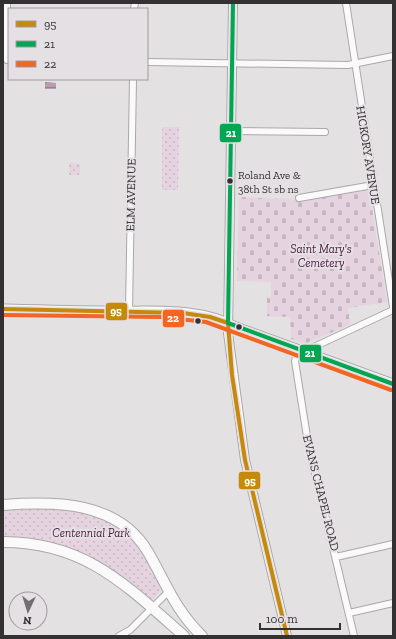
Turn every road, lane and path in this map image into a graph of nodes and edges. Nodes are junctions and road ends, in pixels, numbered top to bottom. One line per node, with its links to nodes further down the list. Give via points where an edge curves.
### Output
1 (7, 3): 6 (street)
2 (233, 3): 8 (street)
3 (340, 3): 4 (street)
4 (346, 3): 9 (street, HICKORY AVENUE)
5 (393, 56): 9 (street)
6 (8, 60)
7 (148, 62): 8 (street)
8 (232, 63): 9 (street); 11 (street)
9 (354, 64): 13 (street, HICKORY AVENUE)
10 (133, 80): 18 (street, ELM AVENUE)
11 (231, 131): 12 (street); 19 (street)
12 (325, 132)
13 (373, 185): 14 (street); 15 (street, HICKORY AVENUE)
14 (299, 198)
15 (393, 307)
16 (3, 309): 18 (main road)
17 (393, 310): 20 (street)
18 (129, 312): 19 (main road, via 192,314)
19 (228, 323): 20 (main road); 34 (street, via 232,375 245,460)
20 (300, 351): 21 (main road); 25 (street, EVANS CHAPEL ROAD, via 295,360 305,428)
21 (393, 384)
22 (3, 505): 26 (main road, via 72,505 94,510 118,520 140,541)
23 (3, 542): 28 (main road, via 44,545 74,554 114,576)
24 (393, 544): 25 (street)
25 (336, 557): 29 (street, EVANS CHAPEL ROAD)
26 (168, 592): 28 (street); 33 (main road)
27 (393, 603): 29 (street)
28 (152, 608): 30 (street); 32 (main road)
29 (349, 614): 35 (street, EVANS CHAPEL ROAD)
30 (129, 633): 31 (street)
31 (118, 636)
32 (184, 636)
33 (202, 636)
34 (287, 636)
35 (354, 636)

